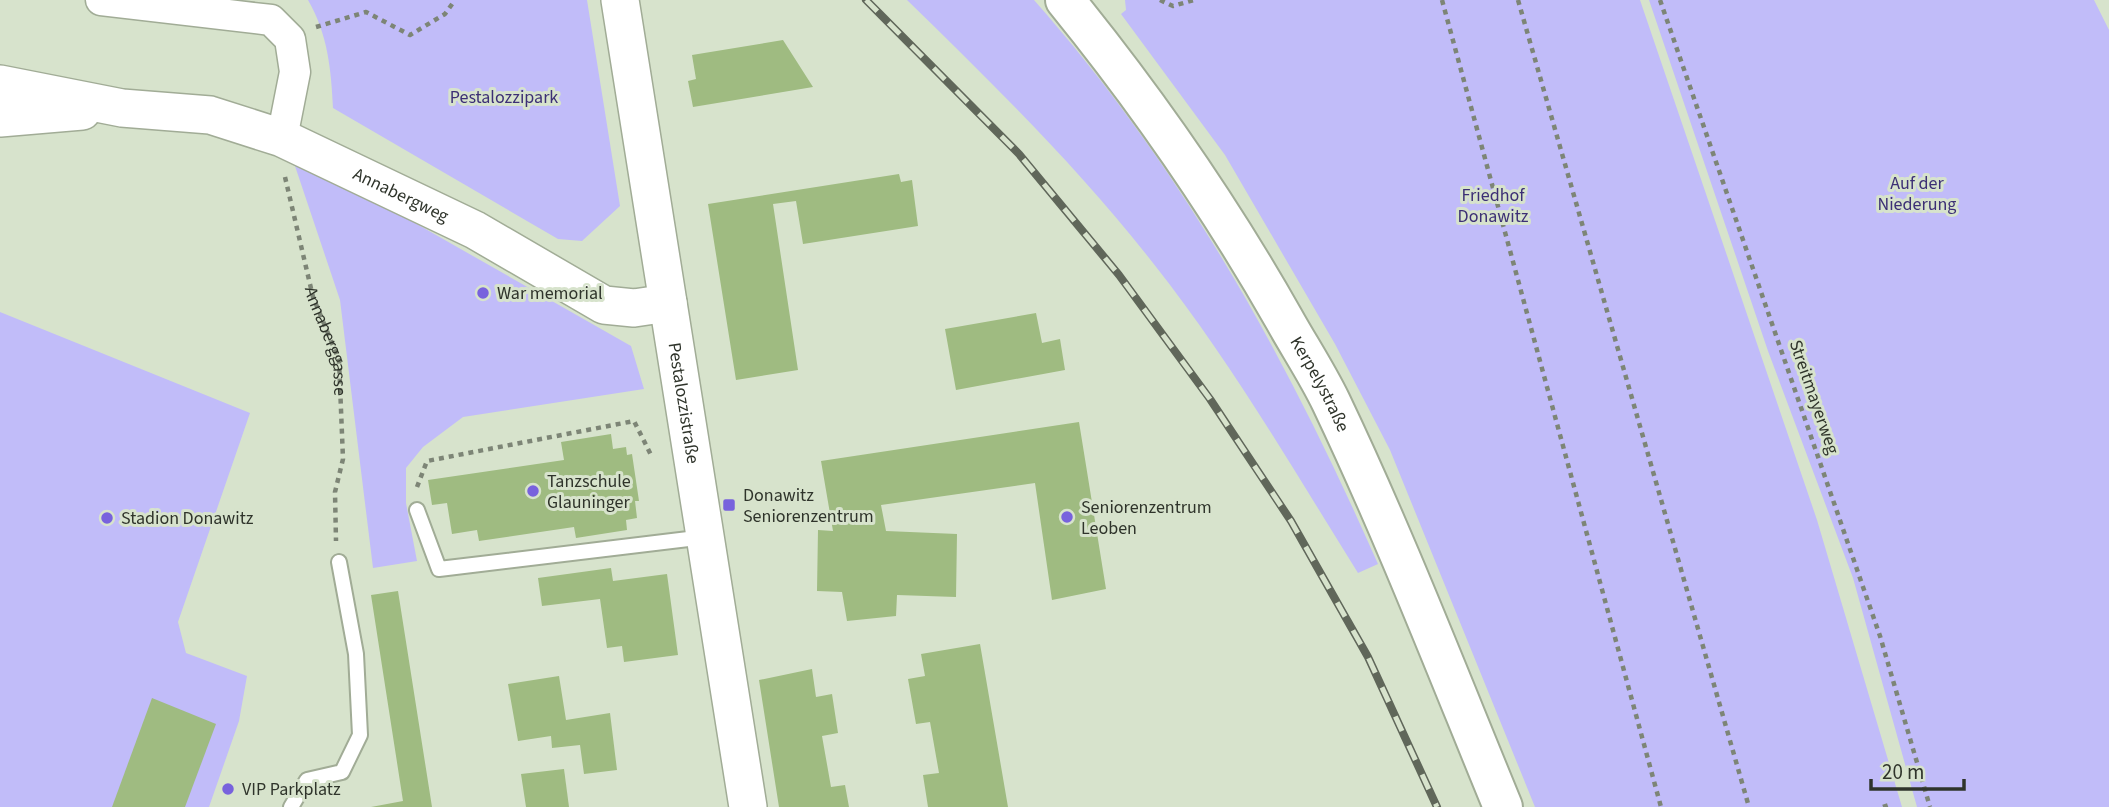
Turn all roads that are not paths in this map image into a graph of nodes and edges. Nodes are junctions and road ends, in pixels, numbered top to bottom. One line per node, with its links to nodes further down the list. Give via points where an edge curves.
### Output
1 (101, 0): 7 (street, via 271,20 290,39 295,72)
2 (620, 0): 8 (street, Pestalozzistraße)
3 (1065, 0): 14 (main road, Kerpelystraße, via 1129,79 1196,174 1329,400 1408,574)
4 (0, 84): 5 (street, Annabergweg)
5 (122, 108): 6 (street, Annabergweg); 7 (street, Annabergweg, via 210,115)
6 (0, 118)
7 (282, 138): 8 (street, Annabergweg, via 475,230 604,305 634,308)
8 (668, 303): 10 (street, Pestalozzistraße)
9 (417, 510): 10 (lane, via 439,569)
10 (707, 537): 13 (street, Pestalozzistraße)
11 (340, 562): 12 (lane, via 356,654 360,735 342,772 307,780)
12 (291, 807)
13 (748, 807)
14 (1503, 807)

